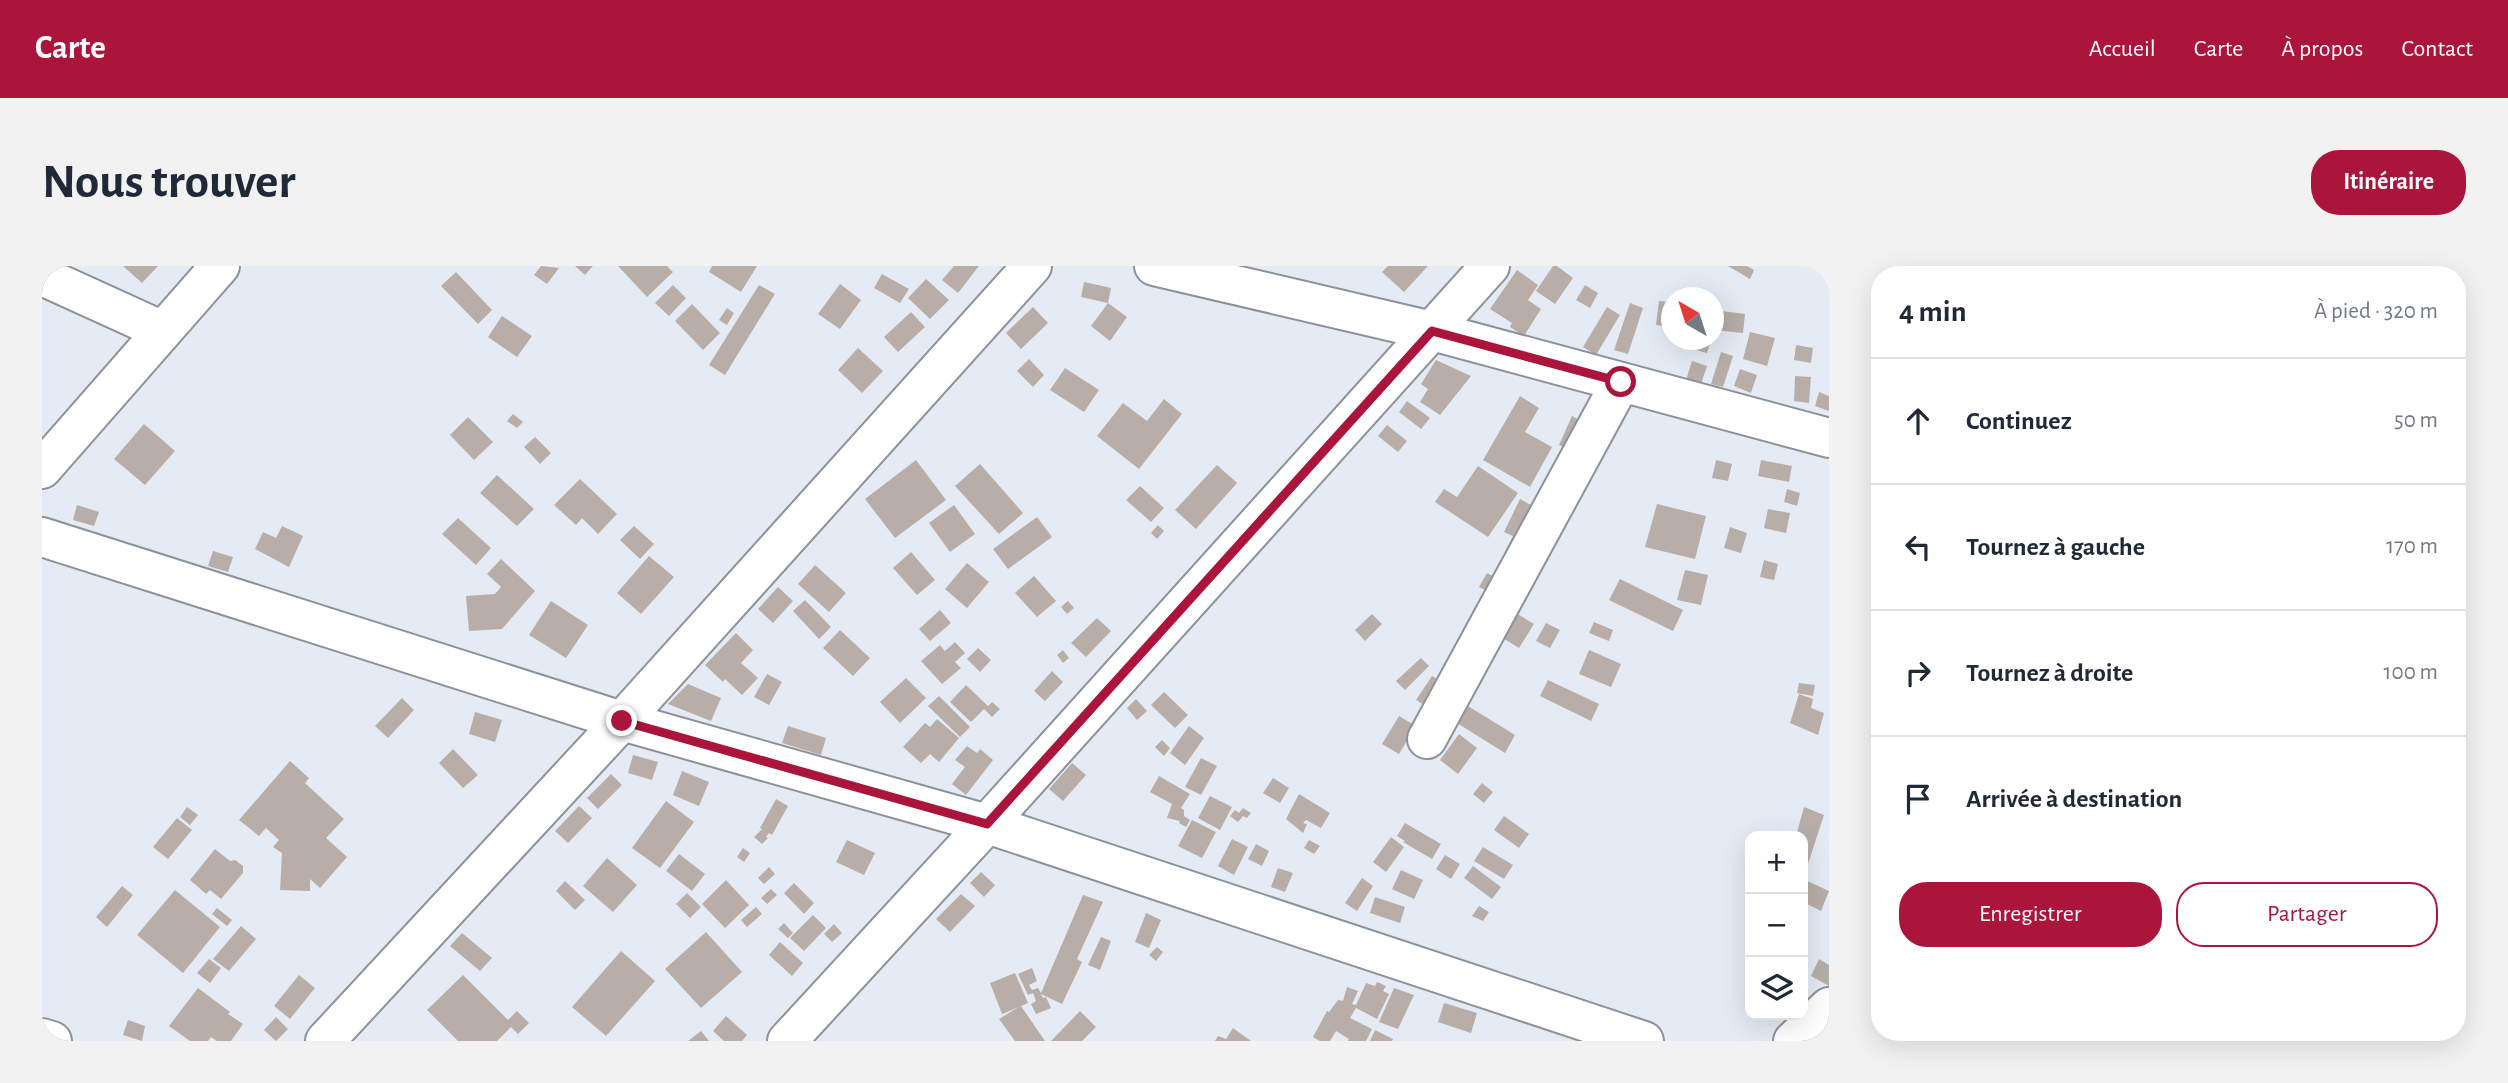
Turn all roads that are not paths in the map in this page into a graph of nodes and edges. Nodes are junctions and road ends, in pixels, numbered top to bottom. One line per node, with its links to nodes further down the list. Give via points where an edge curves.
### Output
1 (220, 266): 6 (street)
2 (1032, 266): 12 (street)
3 (1154, 266): 7 (street)
4 (1490, 266): 7 (street)
5 (42, 276): 6 (street)
6 (163, 331): 10 (street)
7 (1432, 331): 8 (street); 14 (street)
8 (1621, 382): 9 (street); 13 (street)
9 (1829, 438)
10 (42, 469)
11 (42, 537): 12 (street)
12 (622, 721): 14 (street); 18 (street)
13 (1427, 739)
14 (987, 824): 19 (street); 20 (street)
15 (1829, 1007): 21 (street)
16 (42, 1038): 17 (street)
17 (52, 1041)
18 (325, 1041)
19 (787, 1041)
20 (1644, 1041)
21 (1793, 1041)

